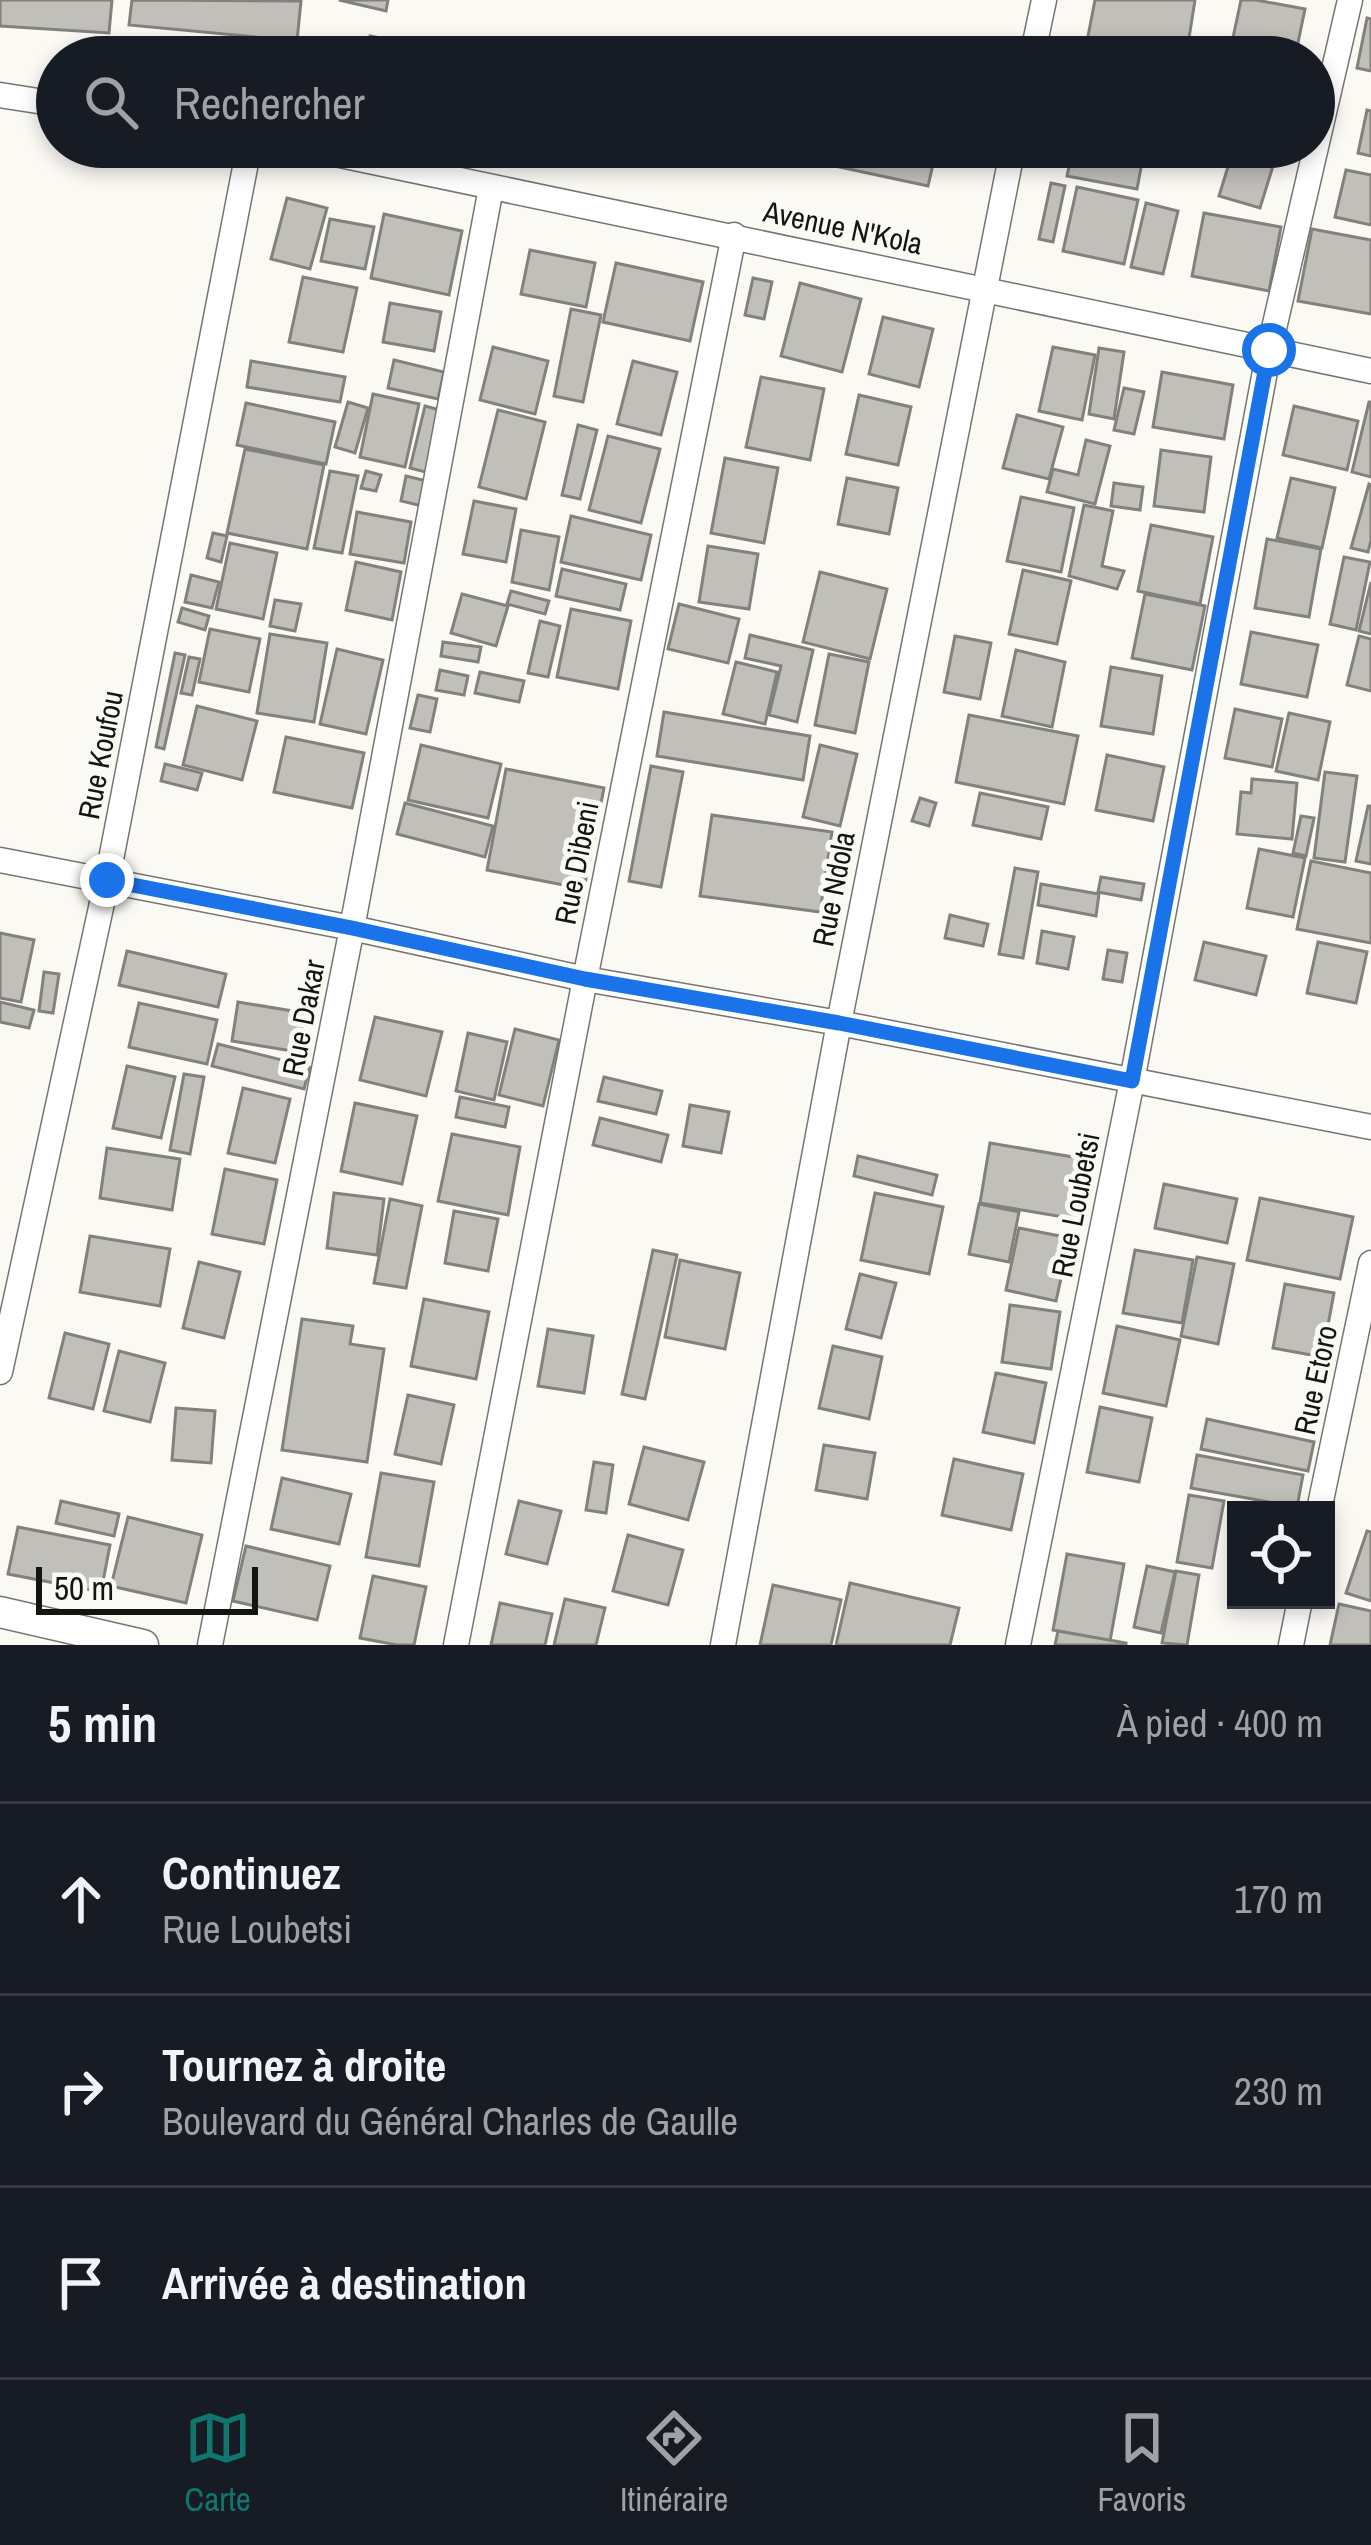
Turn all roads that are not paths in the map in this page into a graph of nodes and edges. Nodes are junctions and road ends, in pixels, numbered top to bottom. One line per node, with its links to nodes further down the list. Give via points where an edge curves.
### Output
1 (1044, 0): 3 (street)
2 (1350, 0): 4 (street, Rue Loubetsi)
3 (1036, 36)
4 (1335, 65)
5 (0, 95): 6 (street)
6 (36, 101)
7 (245, 168): 17 (street, Rue Koufou)
8 (399, 168): 11 (street, Avenue N'Kola)
9 (1009, 168): 13 (street, Rue Ndola)
10 (1311, 168): 14 (street, Rue Loubetsi)
11 (491, 188): 12 (street, Avenue N'Kola); 18 (street, Rue Dakar)
12 (734, 235): 13 (street, Avenue N'Kola); 19 (street, Rue Dibeni)
13 (983, 288): 14 (street, Avenue N'Kola); 20 (street, Rue Ndola)
14 (1269, 350): 15 (street, Avenue N'Kola); 21 (street, Rue Loubetsi)
15 (1371, 371)
16 (0, 860): 17 (street)
17 (107, 880): 18 (street); 24 (street, Rue Koufou)
18 (352, 928): 19 (street); 29 (street, Rue Dakar)
19 (585, 979): 20 (street); 30 (street, Rue Dibeni)
20 (839, 1023): 21 (street); 31 (street, Rue Ndola)
21 (1132, 1081): 22 (street); 32 (street, Rue Loubetsi)
22 (1371, 1126)
23 (1371, 1263): 25 (street, Rue Etoro)
24 (0, 1372)
25 (1321, 1501)
26 (1298, 1609): 33 (street)
27 (0, 1612): 28 (street)
28 (143, 1645)
29 (210, 1645)
30 (456, 1645)
31 (723, 1645)
32 (1018, 1645)
33 (1291, 1645)

